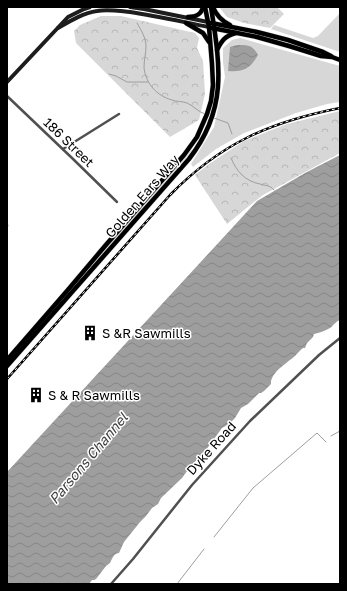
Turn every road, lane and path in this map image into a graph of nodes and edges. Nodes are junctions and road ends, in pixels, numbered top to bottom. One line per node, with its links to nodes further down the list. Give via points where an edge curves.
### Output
1 (90, 7): 8 (main road, via 68,17)
2 (130, 7): 5 (main road)
3 (204, 7): 5 (main road, via 196,17); 6 (main road, Golden Ears Way)
4 (212, 7): 7 (main road, Golden Ears Way); 9 (main road, via 218,17)
5 (187, 20): 6 (main road); 7 (main road); 8 (main road, via 116,10 97,10 79,16); 10 (main road, via 203,33)
6 (208, 22): 7 (main road, Golden Ears Way)
7 (212, 26): 9 (main road); 10 (main road, Golden Ears Way); 11 (main road, Golden Ears Way)
8 (58, 28): 13 (main road)
9 (237, 30): 11 (main road, via 223,39); 12 (main road)
10 (210, 44): 19 (main road, Golden Ears Way, via 212,94 197,137)
11 (217, 52): 20 (main road, Golden Ears Way, via 217,95 213,114 200,144)
12 (340, 60)
13 (7, 82)
14 (7, 96): 16 (street, 186 Street)
15 (119, 114): 16 (street)
16 (63, 149): 17 (street, 186 Street)
17 (117, 202)
18 (340, 338): 21 (street, Dyke Road, via 244,426 192,484)
19 (7, 360)
20 (7, 366)
21 (111, 584)

